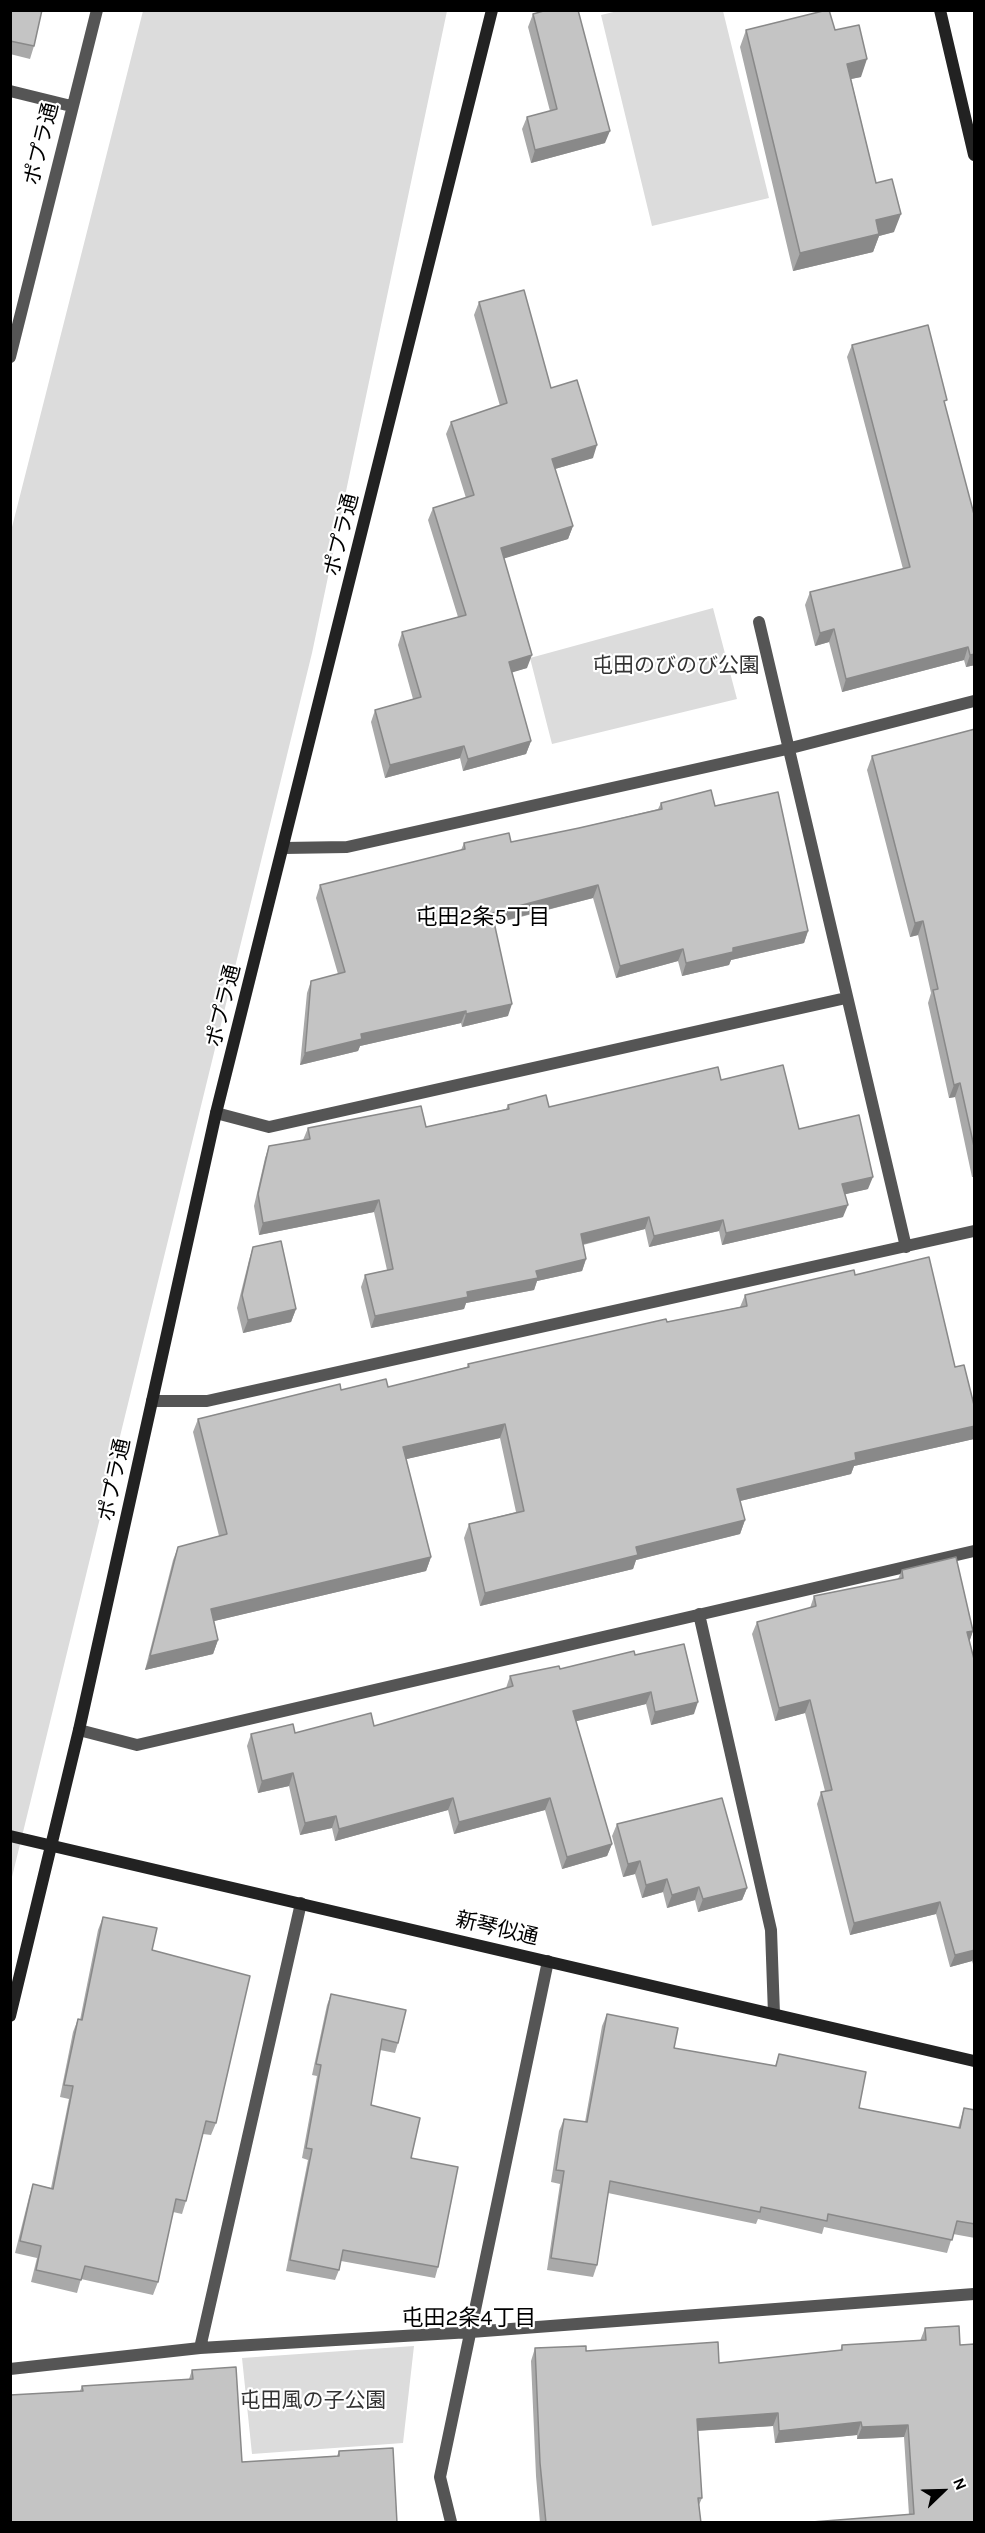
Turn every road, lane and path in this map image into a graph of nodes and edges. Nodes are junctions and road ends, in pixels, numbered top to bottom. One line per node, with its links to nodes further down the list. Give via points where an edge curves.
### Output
1 (97, 10): 5 (street, ポプラ通)
2 (492, 10): 12 (street, ポプラ通)
3 (940, 10): 6 (street)
4 (10, 92): 5 (street)
5 (71, 106): 7 (street, ポプラ通)
6 (975, 155)
7 (14, 328): 8 (street, ポプラ通)
8 (10, 357)
9 (759, 622): 11 (street)
10 (975, 701): 11 (street)
11 (787, 749): 12 (street, via 347,847); 13 (street)
12 (284, 848): 14 (street, ポプラ通)
13 (846, 998): 14 (street, via 269,1127); 16 (street)
14 (216, 1113): 17 (street, ポプラ通)
15 (975, 1231): 16 (street)
16 (906, 1247): 17 (street, via 207,1401)
17 (152, 1401): 20 (street, ポプラ通)
18 (975, 1551): 19 (street)
19 (699, 1614): 20 (street, via 137,1745); 25 (street, via 771,1930)
20 (79, 1730): 22 (street, ポプラ通)
21 (10, 1836): 22 (street, 新琴似通)
22 (50, 1845): 23 (street, 新琴似通); 26 (street, ポプラ通)
23 (301, 1903): 24 (street, 新琴似通); 30 (street)
24 (548, 1961): 25 (street, 新琴似通); 29 (street)
25 (774, 2014): 27 (street, 新琴似通)
26 (10, 2016)
27 (975, 2061)
28 (975, 2294): 29 (street)
29 (471, 2332): 30 (street); 32 (street, via 440,2477)
30 (200, 2349): 31 (street)
31 (10, 2369)
32 (451, 2523)

